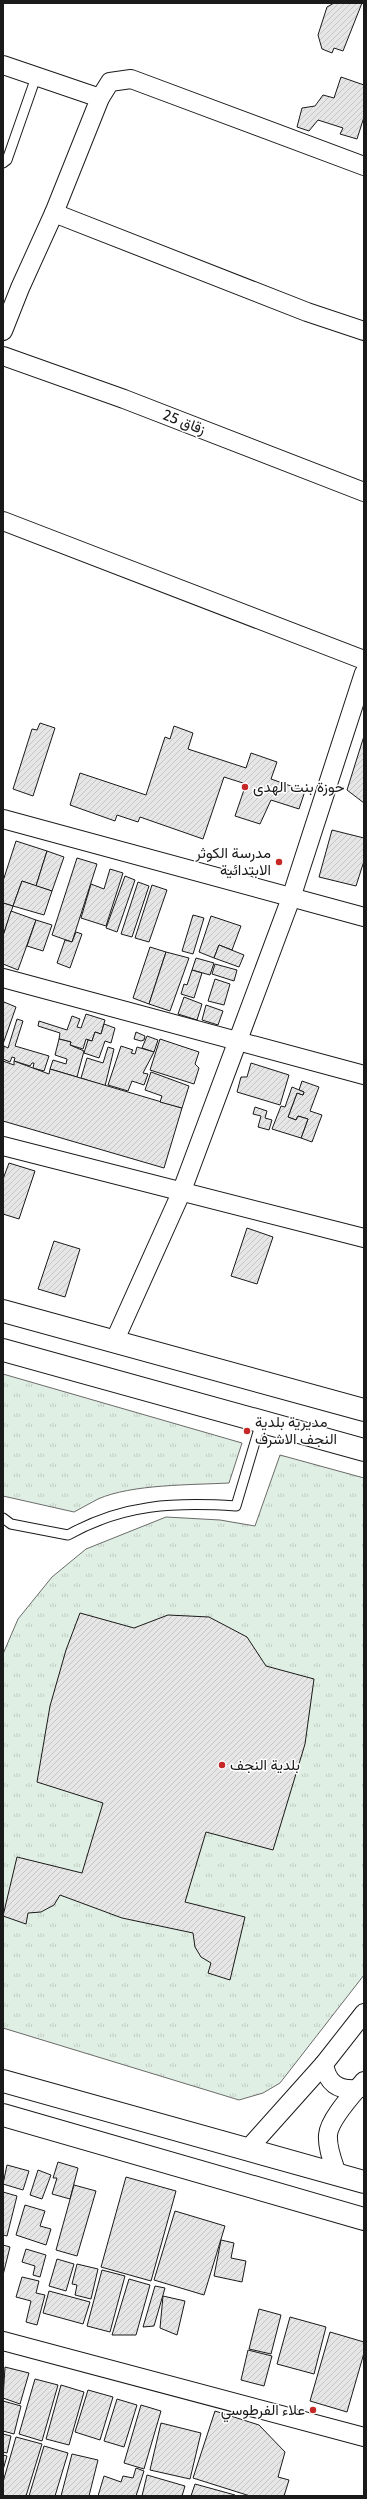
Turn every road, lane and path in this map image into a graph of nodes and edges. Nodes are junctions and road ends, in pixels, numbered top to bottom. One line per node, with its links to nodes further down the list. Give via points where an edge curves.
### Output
1 (3, 65): 2 (street)
2 (36, 77): 3 (street); 4 (lane, via 7,160)
3 (100, 98): 5 (street, via 110,82 131,79); 6 (street)
4 (3, 163)
5 (364, 166)
6 (54, 213): 7 (street, via 307,312); 8 (street)
7 (364, 330)
8 (3, 331)
9 (3, 356): 10 (street, زقاق 25, via 124,399)
10 (364, 492)
11 (3, 521): 12 (street)
12 (364, 660)
13 (364, 673): 15 (street)
14 (3, 819): 15 (street)
15 (291, 898): 16 (street); 18 (street)
16 (364, 917)
17 (3, 978): 18 (street)
18 (238, 1042): 19 (street); 21 (street)
19 (364, 1076)
20 (3, 1146): 21 (street)
21 (182, 1193): 22 (street); 24 (street)
22 (364, 1238)
23 (5, 1312): 24 (street)
24 (114, 1342): 26 (street)
25 (3, 1350): 27 (street)
26 (364, 1410)
27 (261, 1422): 28 (street); 29 (lane, via 236,1506 185,1503 143,1508 91,1522 68,1535 11,1524)
28 (364, 1450)
29 (3, 1518)
30 (364, 2014): 31 (street)
31 (324, 2064): 33 (street, via 326,2077 337,2086 347,2090); 35 (street)
32 (3, 2081): 35 (street)
33 (361, 2085): 36 (street, via 339,2112 328,2134 331,2157)
34 (3, 2115): 38 (street)
35 (248, 2149): 36 (street)
36 (337, 2174): 37 (street)
37 (364, 2182)
38 (364, 2219)
39 (3, 2341): 40 (street)
40 (363, 2431)

